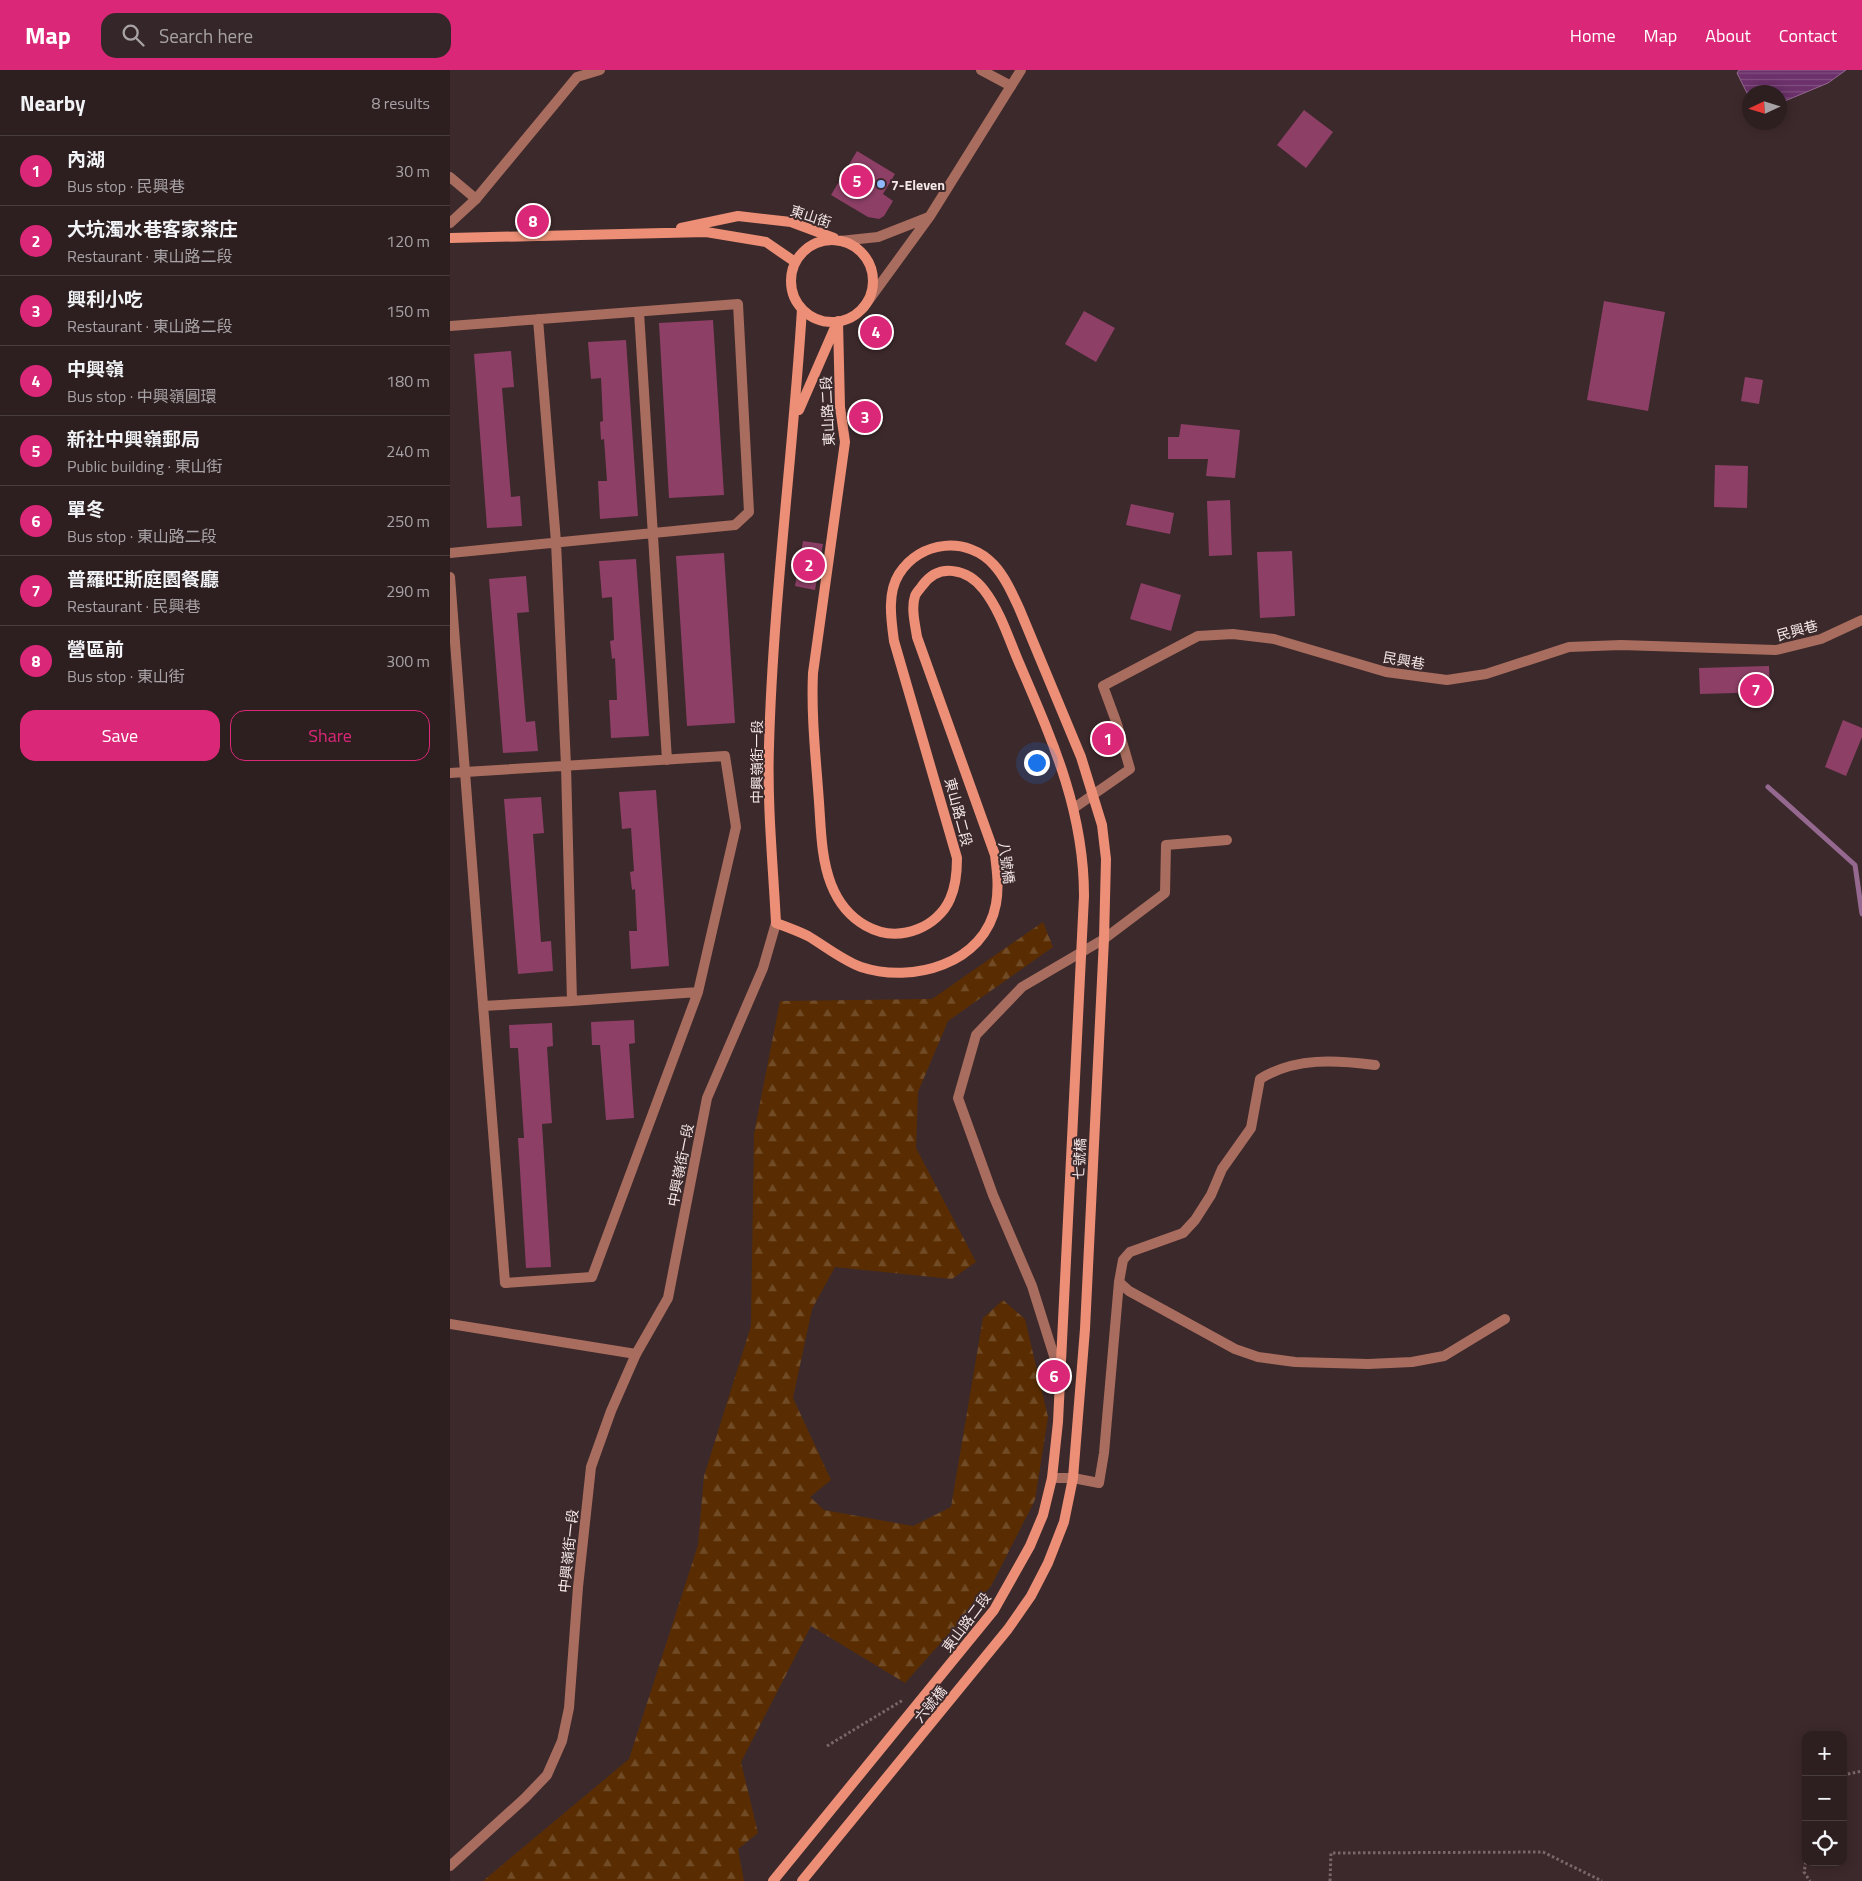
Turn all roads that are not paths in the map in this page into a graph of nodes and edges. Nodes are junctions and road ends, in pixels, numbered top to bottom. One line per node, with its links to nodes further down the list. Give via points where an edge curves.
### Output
1 (600, 70): 6 (street, via 577,77)
2 (981, 70): 4 (street)
3 (1021, 70): 4 (street)
4 (1011, 86): 7 (street)
5 (450, 177): 6 (street)
6 (476, 199): 8 (street)
7 (930, 216): 11 (street, 東山街, via 878,237); 13 (street)
8 (450, 222)
9 (659, 233): 10 (main road, 東山街); 11 (main road, 東山街, via 738,216 791,222); 12 (main road, 東山街, via 706,232 740,236 766,242)
10 (450, 238)
11 (840, 240): 12 (main road, via 814,244 803,251); 13 (main road, via 859,250 871,268 873,282)
12 (796, 262): 14 (main road, via 791,275 792,288)
13 (863, 308): 17 (main road)
14 (802, 309): 17 (main road, via 822,321); 19 (main road, 中興嶺街一段)
15 (639, 312): 16 (street); 20 (street); 20 (street, via 738,304 749,512 735,525)
16 (538, 319): 18 (street); 21 (street)
17 (838, 321): 19 (main road, 中興嶺街一段); 29 (main road, 東山路二段, via 840,407 845,442 814,663 811,708 823,856 840,901 852,917 866,927 884,934 904,934 925,927 939,916 950,901 956,882 957,858 952,832 894,641 891,619 892,595 899,574 911,559 927,549 962,546 979,553 994,565 1020,608)
18 (450, 326)
19 (796, 418): 32 (main road, 中興嶺街一段, via 772,661 770,827)
20 (653, 533): 21 (street); 25 (street)
21 (556, 542): 22 (street); 26 (street)
22 (450, 553)
23 (450, 577): 27 (street)
24 (1862, 620): 29 (street, 民興巷, via 1821,639 1776,650 1621,645 1569,647 1486,674 1447,680 1386,672 1274,639 1233,634 1198,636 1103,686 1130,769)
25 (667, 760): 26 (street); 36 (street, via 725,756 736,827)
26 (566, 766): 27 (street); 37 (street)
27 (465, 772): 28 (street); 38 (street)
28 (450, 773)
29 (1094, 796): 30 (street, 民興巷); 33 (main road, 東山路二段, via 1106,859)
30 (1074, 808): 32 (main road, 八號橋, via 1053,743 996,608 974,578 944,570 928,578 915,596 914,616 917,637 988,833 998,879 996,906 986,929 968,950 944,965 917,973 886,973 860,966 806,935); 34 (main road, via 1084,867)
31 (1227, 840): 33 (street, via 1166,845 1165,893)
32 (776, 923): 44 (street, 中興嶺街一段, via 763,968 707,1098 668,1298)
33 (1104, 939): 34 (street); 35 (main road, 東山路二段)
34 (1081, 954): 43 (main road, 七號橋); 45 (street, via 1022,987 976,1035 958,1098 993,1195 1032,1286)
35 (1101, 991): 47 (main road, 七號橋, via 1085,1329)
36 (698, 992): 37 (street); 38 (street, via 592,1277 505,1283)
37 (572, 1001): 38 (street)
38 (483, 1006)
39 (1375, 1065): 40 (street, via 1328,1060 1281,1069 1260,1079 1251,1128 1222,1169 1195,1220 1183,1233 1130,1252 1123,1260)
40 (1119, 1282): 41 (street, via 1129,1291 1235,1349 1258,1357 1295,1362 1368,1364 1412,1362 1444,1356); 47 (street, via 1099,1482)
41 (1505, 1318)
42 (450, 1324): 44 (street)
43 (1064, 1327): 45 (main road, 東山路二段)
44 (636, 1354): 48 (street, 中興嶺街一段, via 591,1466 568,1708 562,1741 547,1775)
45 (1061, 1378): 46 (main road, 東山路二段)
46 (1052, 1478): 47 (street); 49 (main road, 東山路二段, via 1030,1546 994,1610)
47 (1073, 1478): 50 (main road, 六號橋, via 1064,1522 1031,1596 1008,1629)
48 (450, 1866)
49 (773, 1881)
50 (802, 1881)

